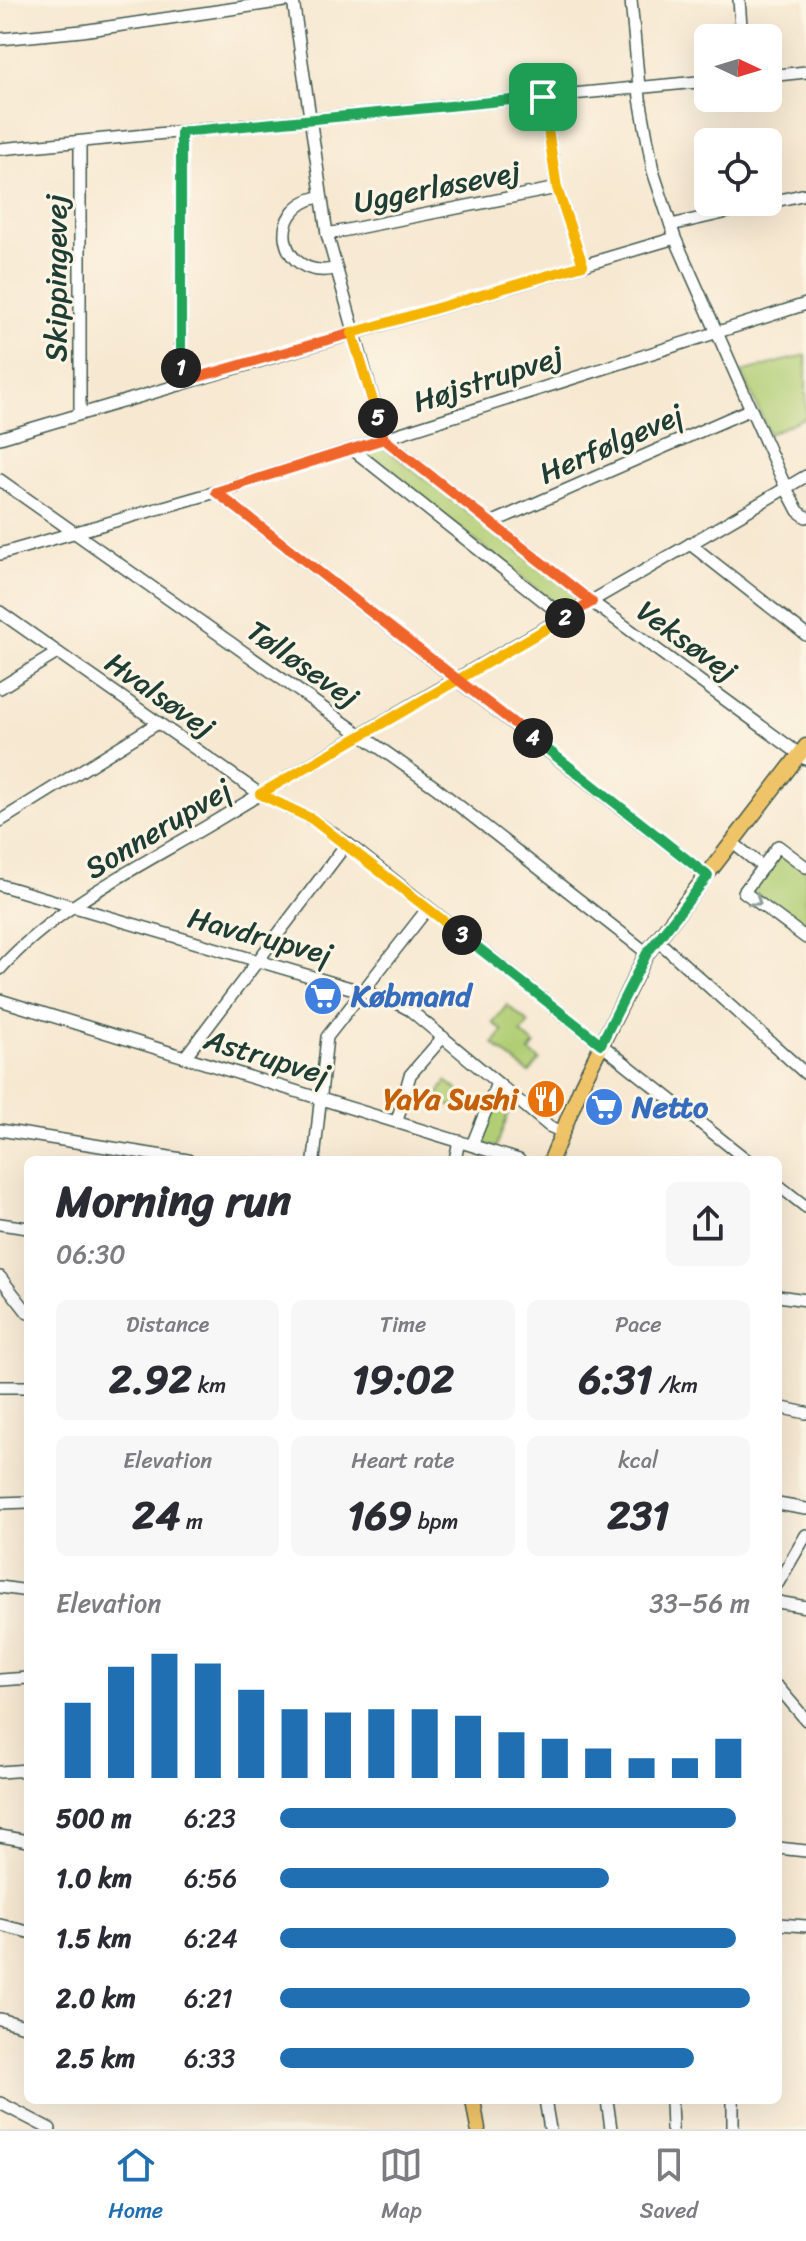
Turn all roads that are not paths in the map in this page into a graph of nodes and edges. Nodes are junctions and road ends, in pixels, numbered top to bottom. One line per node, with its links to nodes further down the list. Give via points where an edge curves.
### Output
1 (292, 0): 5 (street); 11 (street)
2 (631, 0): 9 (street)
3 (739, 0): 4 (street)
4 (741, 24)
5 (0, 39)
6 (806, 72): 7 (street)
7 (782, 75)
8 (694, 82): 9 (street)
9 (639, 88): 10 (street); 18 (street, via 648,153)
10 (543, 97): 11 (street); 15 (street)
11 (309, 120): 12 (street); 17 (street)
12 (181, 132): 13 (street); 26 (street)
13 (80, 142): 14 (street); 28 (street, Skippingevej)
14 (0, 149)
15 (557, 188): 19 (street, Uggerløsevej); 21 (street)
16 (806, 194): 18 (street)
17 (319, 197): 19 (street); 22 (street, via 292,211 286,244 300,264)
18 (671, 225): 20 (street)
19 (327, 234): 22 (street)
20 (675, 238): 21 (street); 25 (street)
21 (583, 265): 24 (street)
22 (334, 269): 24 (street)
23 (806, 304): 25 (street, Højstrupvej)
24 (352, 333): 26 (street); 30 (street)
25 (718, 333): 27 (street); 30 (street, Højstrupvej)
26 (181, 382): 28 (street)
27 (751, 409): 34 (street); 37 (street, Herfølgevej)
28 (80, 413): 29 (street)
29 (0, 438)
30 (384, 439): 31 (street, Højstrupvej); 37 (street, Veksøvej)
31 (352, 449): 35 (street, Højstrupvej); 43 (street)
32 (806, 476): 34 (street, Sonnerupvej)
33 (0, 480): 38 (street, Tølløsevej)
34 (786, 488): 36 (street); 39 (street, Sonnerupvej)
35 (216, 492): 38 (street, Højstrupvej); 46 (street)
36 (806, 517)
37 (491, 523): 41 (street, Veksøvej)
38 (74, 532): 40 (street, Højstrupvej); 49 (street, Tølløsevej)
39 (690, 544): 41 (street, Sonnerupvej); 44 (street)
40 (0, 554)
41 (592, 602): 43 (street, Sonnerupvej); 50 (street, Veksøvej)
42 (0, 612): 45 (street, Hvalsøvej)
43 (565, 618): 46 (street, Sonnerupvej)
44 (806, 635)
45 (57, 653): 47 (street); 48 (street, Hvalsøvej)
46 (459, 680): 49 (street, Sonnerupvej); 57 (street)
47 (0, 688)
48 (158, 723): 51 (street, Hvalsøvej); 52 (street)
49 (362, 735): 51 (street, Sonnerupvej); 63 (street, Tølløsevej)
50 (804, 753): 54 (main road)
51 (260, 794): 53 (street, Hvalsøvej); 60 (street, Sonnerupvej)
52 (0, 821)
53 (347, 843): 59 (street, Hvalsøvej); 64 (street)
54 (733, 843): 55 (street); 57 (main road)
55 (763, 867): 56 (street, via 778,846); 61 (street, one-way to 61, via 744,892)
56 (806, 867)
57 (708, 876): 62 (main road)
58 (0, 885): 60 (street, Havdrupvej)
59 (428, 908): 66 (street); 69 (street, Hvalsøvej)
60 (72, 909): 64 (street, Havdrupvej); 65 (street, Sonnerupvej)
61 (806, 938)
62 (657, 940): 63 (main road); 71 (street)
63 (647, 953): 69 (main road)
64 (259, 961): 66 (street, Havdrupvej); 70 (street)
65 (0, 969)
66 (365, 989): 68 (street, Havdrupvej, via 410,1010); 73 (street, via 327,1037)
67 (0, 1000): 70 (street, Astrupvej)
68 (443, 1037): 72 (street, Havdrupvej); 74 (street, via 410,1075)
69 (601, 1044): 76 (main road); 84 (street, Hvalsøvej)
70 (185, 1057): 73 (street, Astrupvej)
71 (806, 1074)
72 (497, 1083): 76 (street, Havdrupvej); 78 (street)
73 (320, 1098): 74 (street, Astrupvej); 80 (street)
74 (397, 1121): 77 (street, Astrupvej)
75 (0, 1130): 79 (street)
76 (562, 1132): 83 (main road)
77 (459, 1141): 78 (street, Astrupvej); 81 (street)
78 (472, 1145): 82 (street, Astrupvej)
79 (163, 1156)
80 (314, 1156)
81 (456, 1156)
82 (506, 1156)
83 (553, 1156)
84 (742, 1156)
85 (782, 1188): 86 (street)
86 (806, 1207)
87 (0, 1224): 88 (street)
88 (24, 1227)
89 (0, 1277): 92 (street)
90 (782, 1297): 91 (street)
91 (806, 1300)
92 (24, 1308)
93 (0, 1387): 94 (street)
94 (24, 1387)
95 (782, 1408): 96 (street)
96 (806, 1413)
97 (24, 1502): 98 (street)
98 (0, 1503)
99 (782, 1505): 100 (street)
100 (806, 1509)
101 (806, 1535): 102 (street)
102 (782, 1576)
103 (0, 1587): 104 (street)
104 (24, 1590)
105 (782, 1603): 106 (street)
106 (806, 1607)
107 (24, 1678): 108 (street)
108 (0, 1680)
109 (782, 1692): 110 (street)
110 (806, 1720)
111 (24, 1770): 112 (street)
112 (0, 1772)
113 (0, 1836): 114 (street)
114 (24, 1840)
115 (782, 1848): 116 (street)
116 (806, 1851)
117 (782, 1924): 119 (street)
118 (0, 1925): 120 (street)
119 (806, 1926)
120 (24, 1931)
121 (0, 2019): 122 (street)
122 (24, 2026)
123 (0, 2103): 129 (street)
124 (474, 2104): 130 (main road)
125 (546, 2104): 131 (street)
126 (608, 2104): 132 (street)
127 (671, 2104): 133 (street)
128 (733, 2104): 134 (street)
129 (50, 2129)
130 (478, 2129)
131 (550, 2129)
132 (611, 2129)
133 (672, 2129)
134 (733, 2129)

